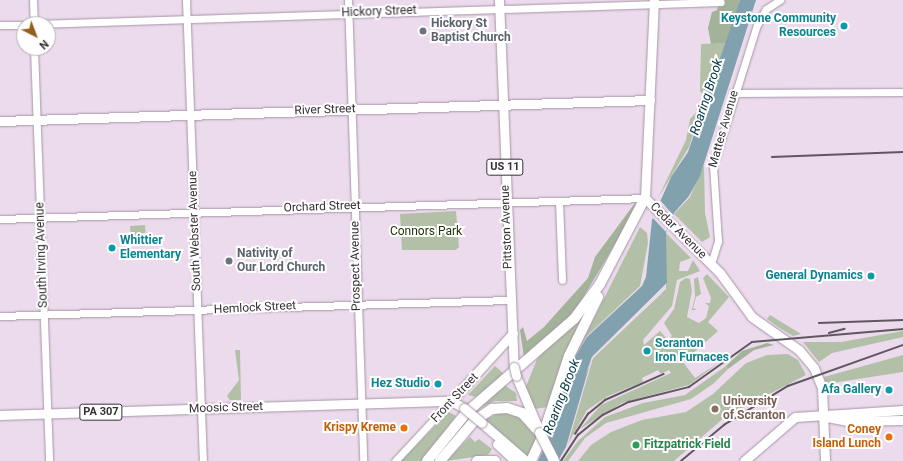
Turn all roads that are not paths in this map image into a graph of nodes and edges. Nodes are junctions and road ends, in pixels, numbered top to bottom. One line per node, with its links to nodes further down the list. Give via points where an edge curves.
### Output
1 (33, 0): 9 (street)
2 (186, 0): 10 (street, South Webster Avenue)
3 (348, 0): 8 (street, Prospect Avenue)
4 (780, 0): 16 (street, Mattes Avenue, via 766,9 760,20)
5 (654, 2): 6 (street, Hickory Street); 7 (street, Hickory Street); 17 (main road, Cedar Avenue)
6 (721, 2)
7 (499, 5): 8 (street, Hickory Street); 18 (main road, Pittston Avenue / US 11)
8 (348, 13): 10 (street, Hickory Street); 19 (street, Prospect Avenue)
9 (34, 16)
10 (187, 18): 11 (street, Hickory Street); 20 (street, South Webster Avenue)
11 (56, 23)
12 (16, 24): 13 (street)
13 (0, 25)
14 (34, 56): 21 (street, South Irving Avenue)
15 (903, 92): 16 (street)
16 (733, 93): 30 (street, Mattes Avenue, via 712,171 718,241)
17 (650, 100): 18 (main road, River Street); 23 (main road, Cedar Avenue)
18 (503, 104): 19 (main road, River Street); 25 (main road, Pittston Avenue / US 11)
19 (351, 109): 20 (main road, River Street); 26 (street, Prospect Avenue)
20 (191, 114): 21 (main road, River Street); 27 (street, South Webster Avenue)
21 (37, 120): 22 (main road, River Street); 28 (street, South Irving Avenue)
22 (0, 121)
23 (645, 198): 24 (street, Orchard Street); 30 (main road, Cedar Avenue); 52 (highway, via 600,284 580,312 552,342 467,412); 58 (highway, via 641,215 574,344 543,435)
24 (559, 201): 25 (street, Orchard Street); 31 (street)
25 (506, 202): 26 (street, Orchard Street); 32 (main road, Pittston Avenue / US 11)
26 (355, 206): 27 (street, Orchard Street); 33 (street, Prospect Avenue)
27 (194, 212): 28 (street, Orchard Street); 34 (street, South Webster Avenue)
28 (40, 218): 29 (street, Orchard Street); 35 (street, South Irving Avenue)
29 (0, 219)
30 (711, 264): 44 (main road, Cedar Avenue, via 752,317 791,345 815,371 821,385)
31 (562, 280)
32 (510, 300): 33 (street, Hemlock Street); 37 (main road, Pittston Avenue / US 11)
33 (357, 304): 34 (street, Hemlock Street); 39 (street, Prospect Avenue)
34 (197, 310): 35 (street, Hemlock Street); 40 (street, South Webster Avenue)
35 (44, 315): 36 (street, Hemlock Street); 42 (street, South Irving Avenue)
36 (0, 316)
37 (513, 333): 38 (main road, Front Street); 47 (main road, US 11, via 515,371)
38 (451, 401): 39 (main road, Moosic Street / PA 307); 46 (main road, bridge); 51 (street, Front Street)
39 (360, 404): 40 (main road, Moosic Street / PA 307); 50 (street, Prospect Avenue)
40 (201, 408): 42 (main road, Moosic Street / PA 307); 49 (street, South Webster Avenue)
41 (903, 410): 44 (main road, via 846,411)
42 (48, 414): 43 (main road, Moosic Street / PA 307); 48 (street, South Irving Avenue)
43 (0, 415)
44 (824, 416): 45 (main road, via 847,421); 60 (main road, via 791,419); 61 (main road, Cedar Avenue)
45 (903, 420)
46 (480, 425): 56 (main road); 57 (main road)
47 (539, 430): 53 (highway, via 518,410 492,409 474,421); 59 (highway, US 11, bridge)
48 (49, 461)
49 (203, 461)
50 (363, 461)
51 (395, 461)
52 (428, 461)
53 (440, 461)
54 (477, 461): 55 (highway)
55 (495, 461)
56 (515, 461)
57 (526, 461)
58 (531, 461)
59 (554, 461)
60 (744, 461)
61 (825, 461)

